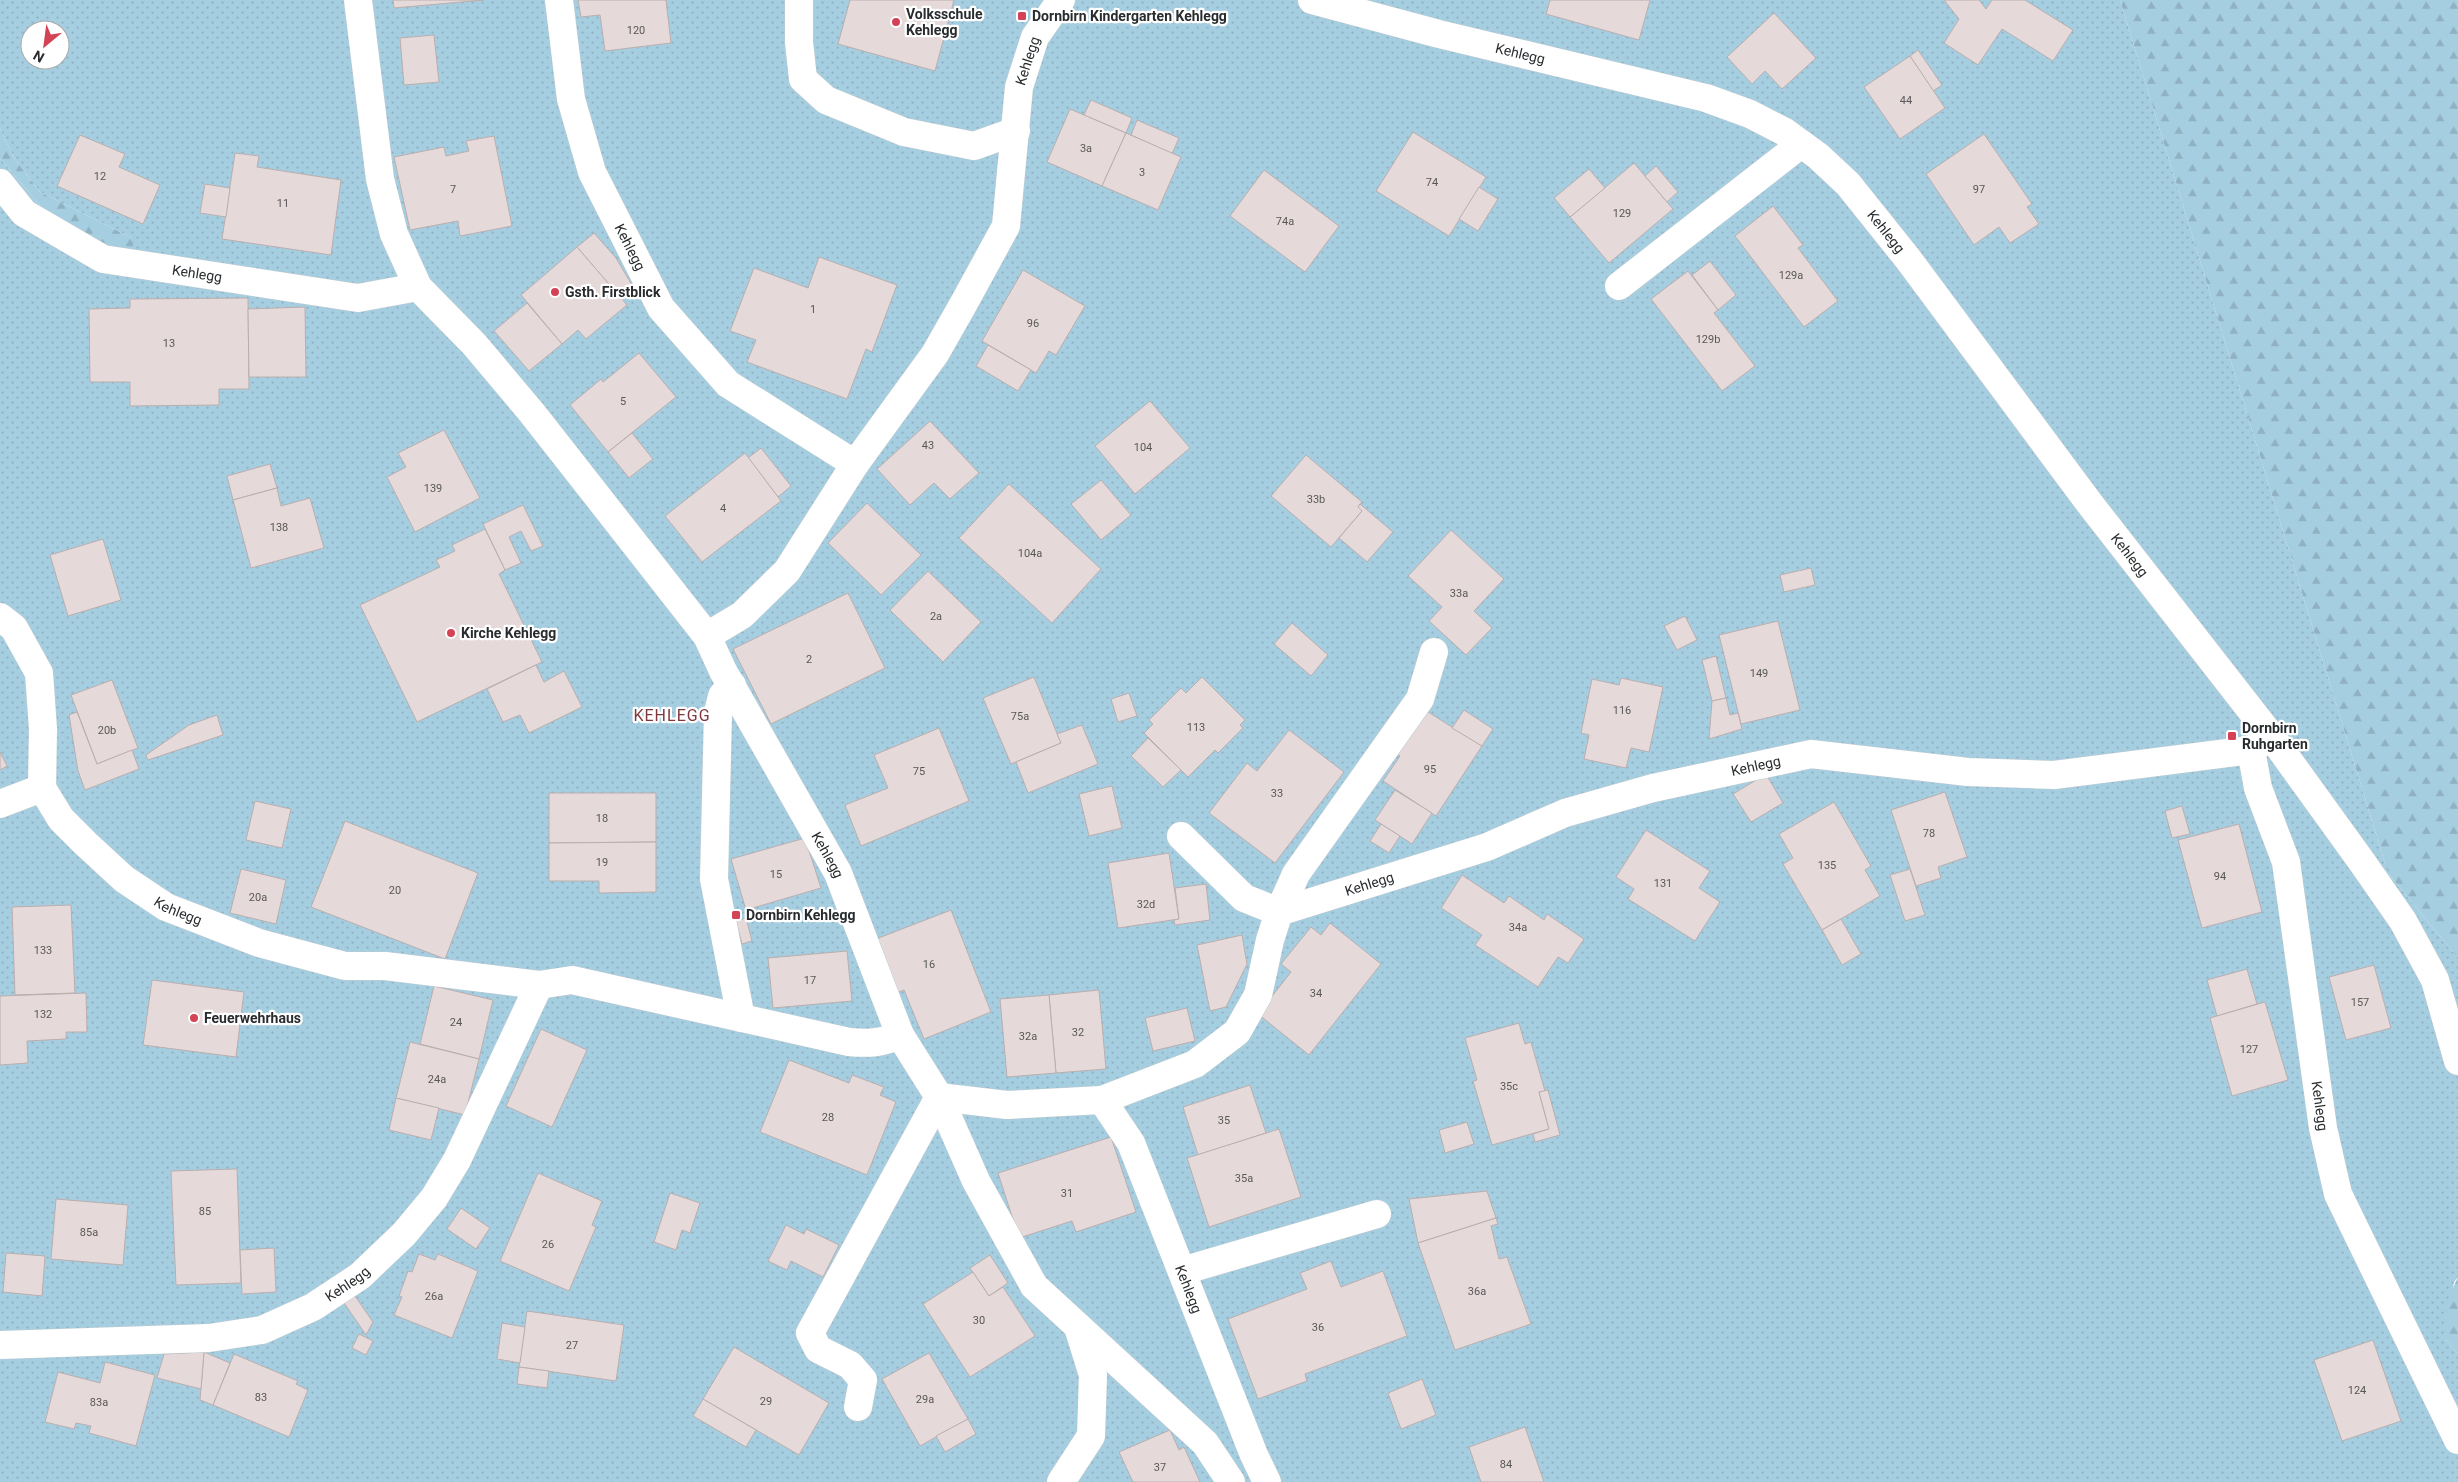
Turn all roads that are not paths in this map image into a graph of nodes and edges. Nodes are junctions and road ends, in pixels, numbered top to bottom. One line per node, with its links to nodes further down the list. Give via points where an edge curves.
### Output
1 (358, 0): 10 (street, Kehlegg, via 380,178 394,234)
2 (559, 0): 11 (street, Kehlegg, via 571,99 592,172 661,308 728,384)
3 (798, 0): 6 (street, via 803,79 826,100 904,132 974,146)
4 (1061, 0): 6 (street, Kehlegg, via 1035,37 1019,87)
5 (1312, 0): 7 (street, Kehlegg, via 1706,98 1750,114)
6 (1016, 131): 11 (street, Kehlegg, via 1006,226 934,354)
7 (1801, 144): 9 (street); 16 (street, Kehlegg, via 1848,184 1908,259 2090,504)
8 (0, 183): 10 (street, Kehlegg, via 24,213 103,259 358,298)
9 (1619, 286)
10 (418, 287): 13 (street, Kehlegg, via 474,344 532,413)
11 (855, 464): 13 (street, Kehlegg, via 787,571 742,615)
12 (0, 617): 17 (street, via 14,628 39,673 43,729)
13 (706, 636): 15 (street, Kehlegg)
14 (1434, 652): 20 (street, via 1420,699 1296,874)
15 (732, 685): 22 (street, via 722,696 718,713 714,879); 23 (street, Kehlegg, via 838,873)
16 (2261, 743): 20 (street, Kehlegg, via 2054,774 1968,772 1811,754 1653,788 1566,813 1487,847); 24 (street, Kehlegg, via 2403,920 2435,980); 32 (street, Kehlegg, via 2258,788 2286,862 2323,1128 2338,1194)
17 (42, 788): 18 (street); 21 (street, Kehlegg, via 62,819 85,844 124,878 166,907 259,943 345,966 385,966)
18 (0, 804)
19 (1180, 836): 20 (street, via 1244,898)
20 (1279, 912): 26 (street, via 1258,994 1237,1032 1195,1064)
21 (539, 985): 22 (street, Kehlegg, via 572,980); 30 (street, Kehlegg, via 457,1160 434,1198 404,1234 360,1276 313,1307 262,1330 210,1338)
22 (741, 1018): 23 (street, Kehlegg, via 849,1042 883,1042)
23 (900, 1035): 25 (street, Kehlegg)
24 (2458, 1061)
25 (939, 1097): 26 (street, via 1008,1105); 29 (street, Kehlegg, via 976,1181 1034,1286); 31 (street, via 810,1333 818,1348 850,1365 863,1380)
26 (1102, 1100): 28 (street, Kehlegg, via 1131,1143)
27 (1377, 1214): 28 (street)
28 (1182, 1271): 35 (street, Kehlegg)
29 (1077, 1326): 33 (street, Kehlegg, via 1093,1375 1092,1436); 34 (street, Kehlegg, via 1204,1443)
30 (0, 1346)
31 (858, 1407)
32 (2458, 1440)
33 (1060, 1482)
34 (1231, 1482)
35 (1267, 1482)

